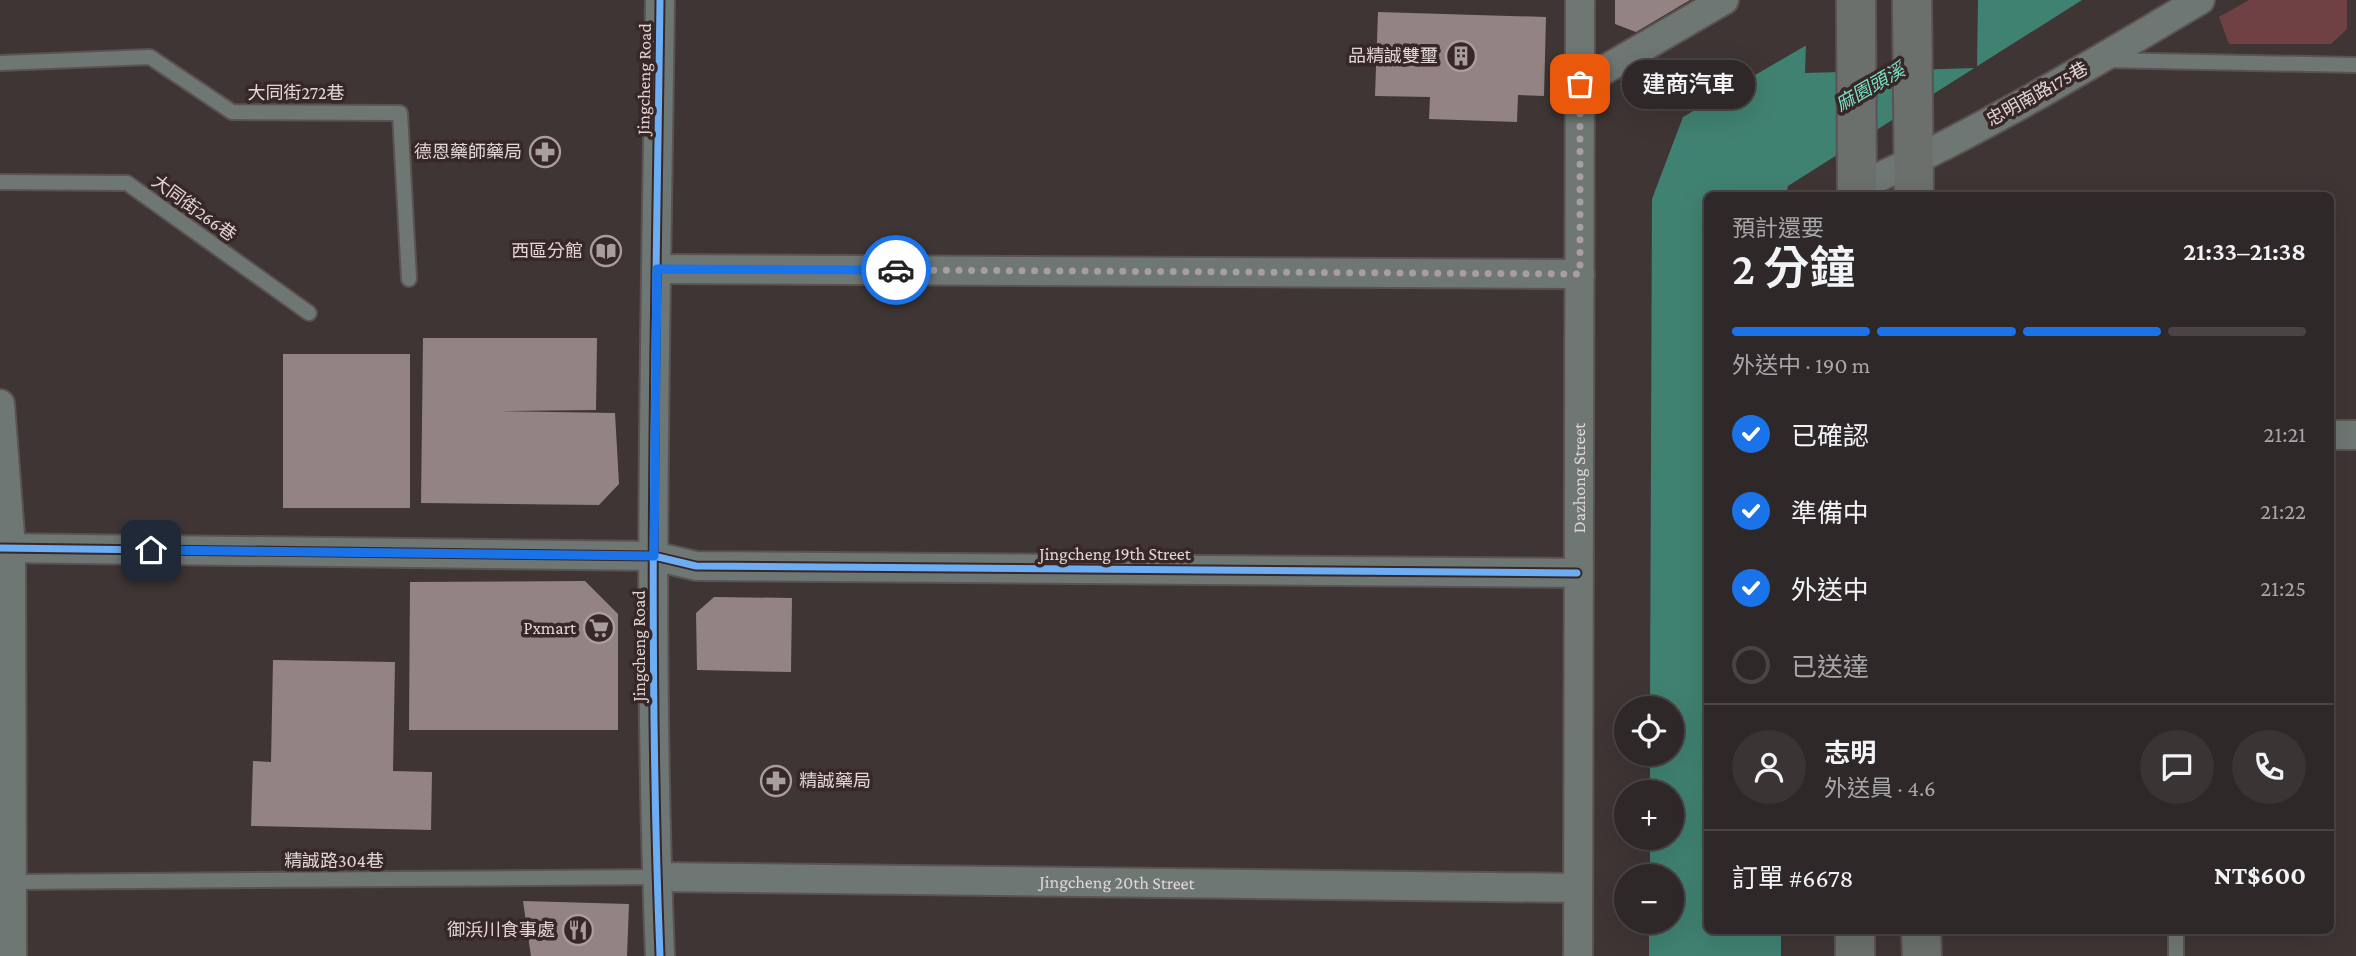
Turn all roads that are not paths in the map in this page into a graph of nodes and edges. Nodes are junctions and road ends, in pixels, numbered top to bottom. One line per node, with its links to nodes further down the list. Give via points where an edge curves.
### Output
1 (660, 0): 14 (street, Jingcheng Road)
2 (1580, 0): 10 (street, Dazhong Street)
3 (1724, 0): 10 (street)
4 (1856, 0): 13 (main road)
5 (1912, 0): 11 (main road)
6 (2200, 0): 7 (street)
7 (2098, 60): 9 (lane, 忠明南路175巷); 11 (street, 忠明南路175巷)
8 (0, 63): 16 (lane, 大同街272巷, via 150,57 232,112 400,113)
9 (2356, 65)
10 (1580, 84): 15 (street, Dazhong Street)
11 (1913, 163): 13 (street, 忠明南路175巷)
12 (0, 182): 17 (lane, 大同街266巷, via 127,183)
13 (1858, 186)
14 (657, 269): 15 (street); 22 (street, Jingcheng Road)
15 (1580, 274): 23 (street, Dazhong Street)
16 (409, 279)
17 (309, 313)
18 (0, 404): 21 (street)
19 (2334, 435): 20 (street)
20 (2356, 435)
21 (6, 548): 22 (street, Jingcheng 19th Street); 24 (street)
22 (654, 556): 23 (street, Jingcheng 19th Street, via 695,566); 25 (street, Jingcheng Road)
23 (1577, 573): 27 (street, Dazhong Street)
24 (6, 826): 26 (street)
25 (657, 877): 26 (lane, 精誠路304巷); 27 (street, Jingcheng 20th Street); 32 (street, Jingcheng Road)
26 (12, 882): 31 (street)
27 (1578, 888): 33 (street, Dazhong Street)
28 (1855, 934): 34 (main road)
29 (1921, 934): 35 (main road)
30 (2176, 934): 36 (lane)
31 (12, 956)
32 (660, 956)
33 (1578, 956)
34 (1855, 956)
35 (1922, 956)
36 (2176, 956)

